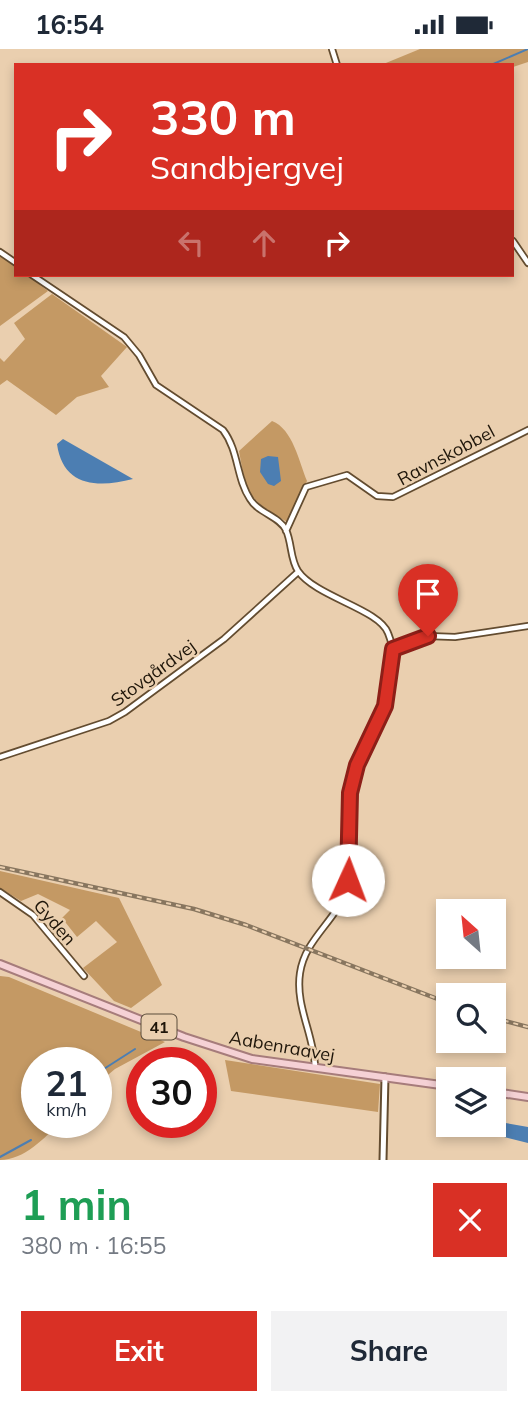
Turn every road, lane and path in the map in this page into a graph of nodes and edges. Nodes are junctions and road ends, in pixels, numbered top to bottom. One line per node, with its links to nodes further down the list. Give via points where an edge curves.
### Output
1 (514, 242): 2 (street)
2 (528, 263)
3 (35, 277): 5 (street, via 124,337 156,385 223,430 231,441 250,500)
4 (528, 430): 5 (street, Ravnskobbel, via 393,497 377,496 347,475 312,484 300,496)
5 (286, 531): 6 (street)
6 (298, 572): 8 (street, via 383,625); 9 (street, Stovgårdvej, via 224,639 125,712)
7 (528, 627): 8 (street, via 428,636)
8 (393, 649): 13 (street, via 385,706 357,765 350,793 346,888 307,950 300,975 299,993)
9 (0, 757)
10 (0, 892): 12 (street, Gyden, via 33,915)
11 (0, 964): 13 (main road, Aabenraavej / 41, via 210,1047 252,1059)
12 (84, 977)
13 (315, 1068): 14 (main road, Aabenraavej / 41)
14 (385, 1077): 15 (main road, Aabenraavej / 41); 18 (street)
15 (436, 1084)
16 (506, 1094): 17 (main road)
17 (528, 1097)
18 (383, 1160)

